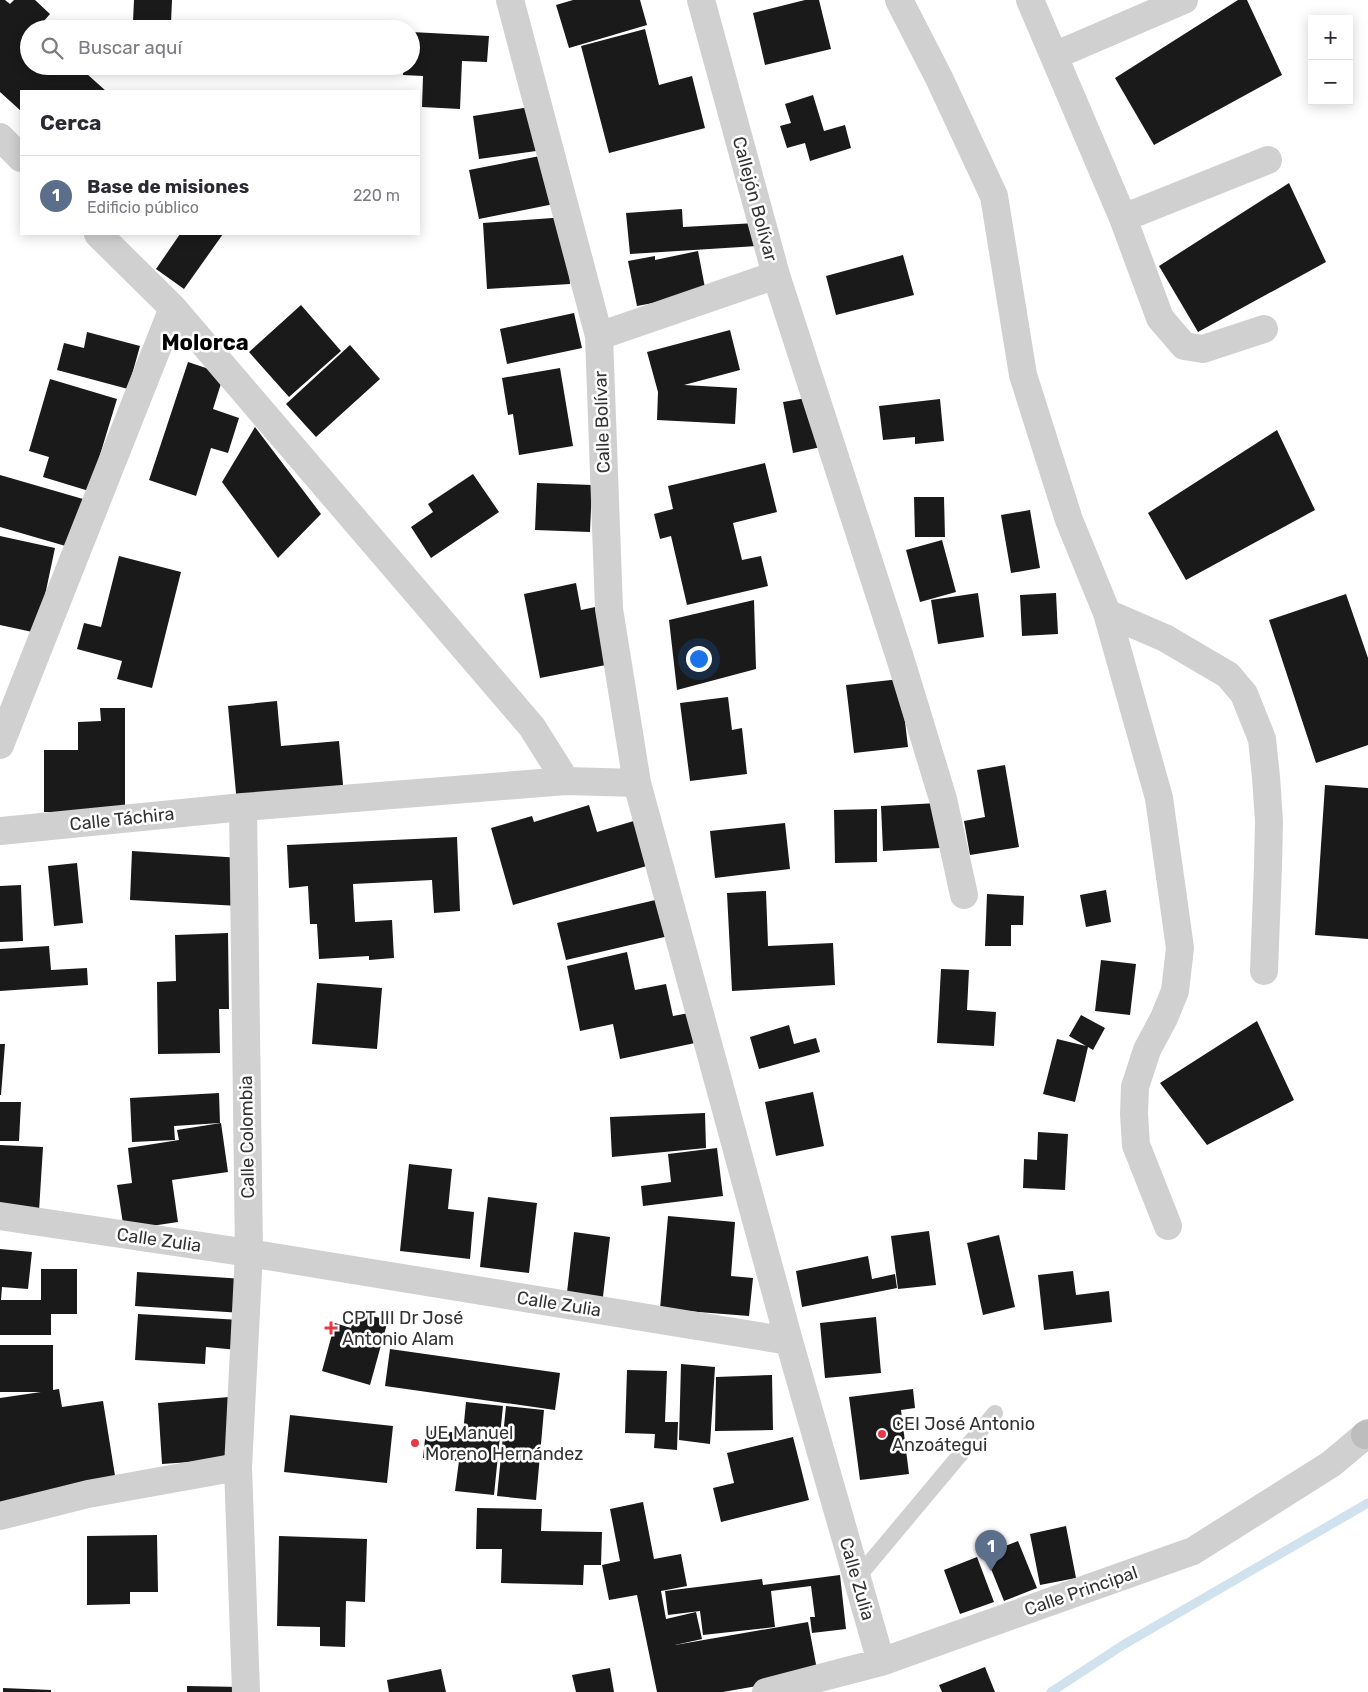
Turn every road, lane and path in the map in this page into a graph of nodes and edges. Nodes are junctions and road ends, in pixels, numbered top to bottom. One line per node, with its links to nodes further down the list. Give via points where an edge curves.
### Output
1 (510, 0): 15 (street, Calle Bolívar)
2 (700, 0): 12 (street, Callejón Bolívar)
3 (899, 0): 16 (street, via 994,196 1023,376 1069,520)
4 (1030, 0): 6 (street)
5 (1184, 0): 6 (street)
6 (1054, 56): 10 (street)
7 (0, 137): 8 (street)
8 (20, 157)
9 (1268, 160): 10 (street)
10 (1124, 218): 14 (street, via 1160,318 1184,346 1203,349)
11 (99, 235): 13 (street)
12 (776, 275): 15 (street, Callejón Bolívar); 22 (street, via 944,799)
13 (173, 308): 17 (street); 18 (street, via 532,727)
14 (1264, 329)
15 (599, 336): 19 (street, Calle Bolívar, via 609,609)
16 (1107, 613): 23 (street, via 1165,638 1228,675 1244,694 1262,739 1266,777 1269,821); 25 (street, via 1159,798 1180,948 1175,991 1147,1050 1135,1087 1136,1145)
17 (0, 745)
18 (566, 781): 19 (street); 20 (street, Calle Táchira)
19 (637, 783): 27 (street, Calle Bolívar)
20 (243, 807): 21 (street, Calle Táchira); 26 (street, Calle Colombia)
21 (0, 831)
22 (964, 895)
23 (1264, 971)
24 (0, 1216): 26 (street, Calle Zulia)
25 (1168, 1226)
26 (248, 1253): 27 (street, Calle Zulia); 30 (street, Calle Colombia)
27 (789, 1341): 32 (street, Calle Zulia)
28 (995, 1413): 32 (lane)
29 (1367, 1434): 33 (street, Calle Principal, via 1331,1464 1193,1551)
30 (238, 1467): 31 (street, via 88,1494); 34 (street, Calle Colombia)
31 (0, 1516)
32 (857, 1578): 33 (street, Calle Zulia)
33 (881, 1662): 35 (street, Calle Principal)
34 (246, 1692)
35 (766, 1692)

